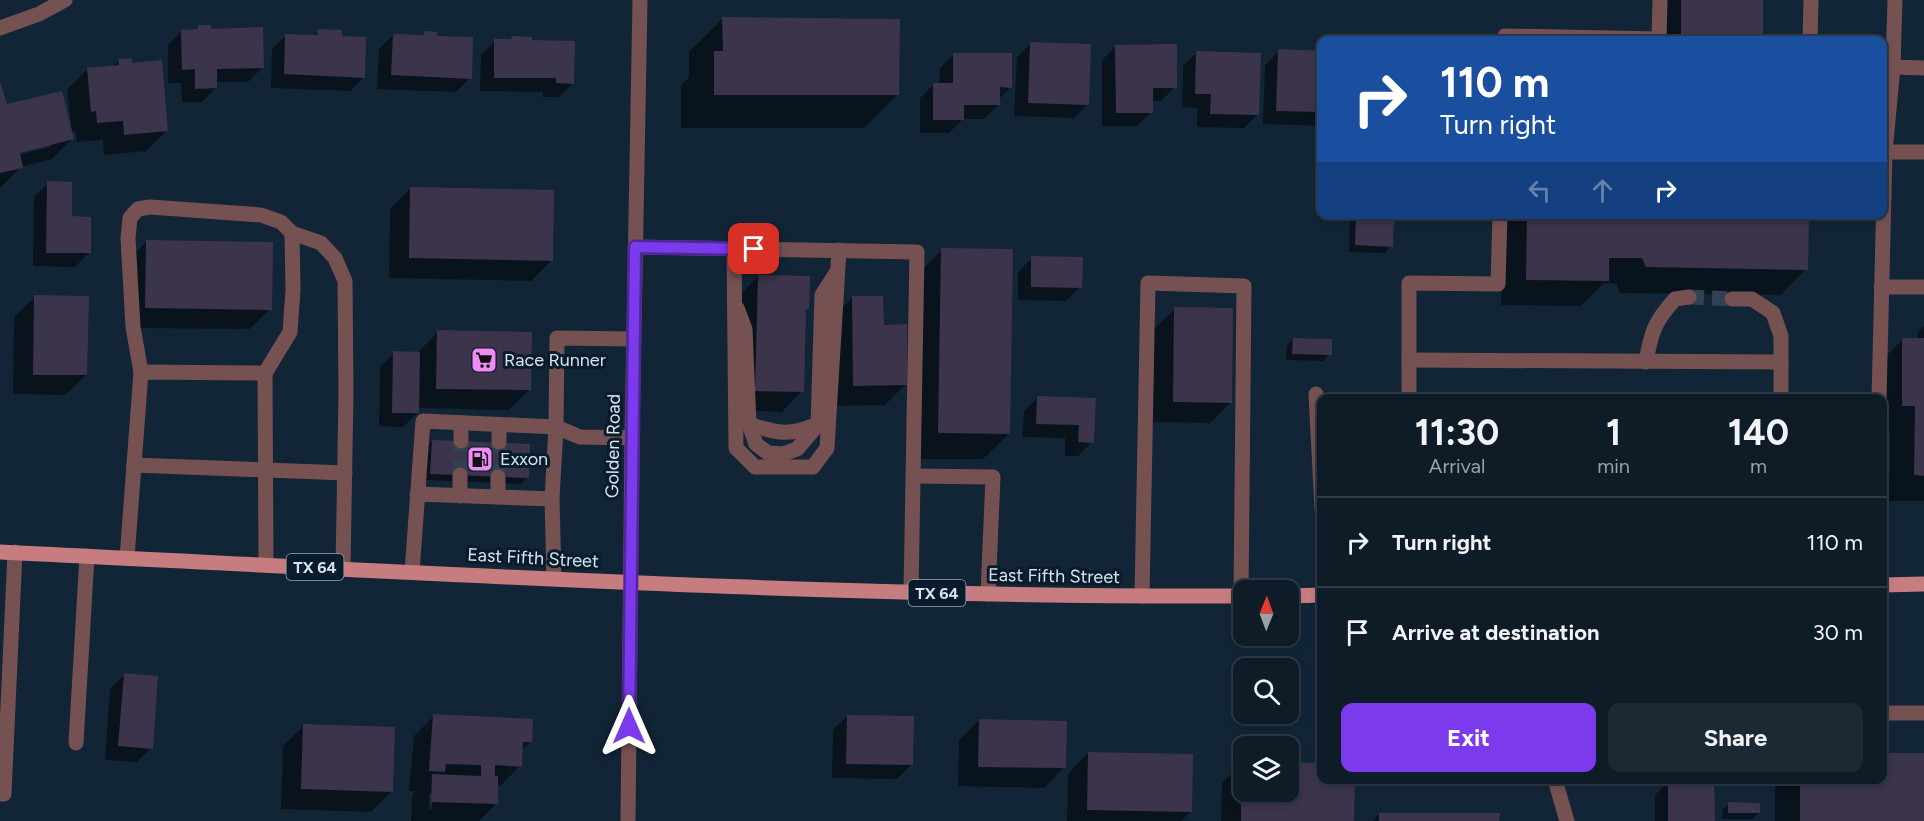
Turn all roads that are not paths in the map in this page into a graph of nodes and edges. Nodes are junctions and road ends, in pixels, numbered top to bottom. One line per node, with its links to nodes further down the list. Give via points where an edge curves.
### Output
1 (65, 0): 6 (street)
2 (640, 0): 17 (street, Golden Road)
3 (1660, 0): 7 (street)
4 (1811, 0): 8 (street)
5 (1895, 0): 9 (street)
6 (0, 28)
7 (1659, 36)
8 (1810, 36)
9 (1893, 68): 10 (street); 11 (street)
10 (1924, 68)
11 (1887, 131)
12 (1887, 152): 13 (street)
13 (1924, 152)
14 (1500, 219): 27 (street, via 1498,284 1409,283)
15 (1883, 219): 21 (street)
16 (292, 233): 30 (street, via 281,222 261,215 138,209 130,219 128,238 133,327); 31 (street, via 290,332); 47 (street, via 321,243 335,258 345,281)
17 (635, 247): 18 (street); 26 (street, Golden Road)
18 (734, 249): 19 (street); 25 (street)
19 (838, 250): 20 (street); 49 (street, via 917,252)
20 (837, 271): 25 (street, via 827,448 813,467 755,467 736,448); 39 (street, via 822,295)
21 (1881, 287): 22 (street); 35 (street)
22 (1924, 287)
23 (1689, 297): 28 (street, via 1675,298 1661,315 1651,334)
24 (1732, 298): 29 (street, via 1752,299 1773,313 1781,336)
25 (734, 300): 38 (street, via 745,329)
26 (634, 339): 41 (street, via 557,338); 42 (street, Golden Road)
27 (1409, 360): 28 (street); 33 (street)
28 (1646, 362): 29 (street)
29 (1781, 362): 34 (street)
30 (141, 372): 31 (street); 45 (street)
31 (265, 373): 46 (street)
32 (1316, 394): 36 (street)
33 (1409, 394)
34 (1782, 394)
35 (1879, 394)
36 (1317, 413)
37 (461, 423): 40 (street); 43 (street); 51 (street, via 423,421)
38 (749, 424): 39 (street, via 772,432 798,432); 39 (street, via 756,444 768,453 783,454 797,449)
39 (818, 424)
40 (499, 425): 41 (street); 44 (street)
41 (556, 427): 42 (street, via 580,437); 54 (street)
42 (632, 438): 63 (street, Golden Road)
43 (461, 441)
44 (498, 442)
45 (134, 465): 46 (street); 57 (street)
46 (266, 470): 47 (street); 58 (street)
47 (345, 473): 59 (street)
48 (460, 475): 52 (street)
49 (913, 476): 66 (street); 67 (street, via 993,477)
50 (498, 477): 53 (street)
51 (417, 494): 52 (street); 60 (street)
52 (460, 496): 53 (street)
53 (498, 497): 54 (street)
54 (552, 499): 61 (street)
55 (7, 552): 56 (main road, East Fifth Street / TX 64); 76 (street, via 4,794)
56 (87, 556): 57 (main road, East Fifth Street / TX 64); 74 (street)
57 (128, 558): 58 (main road, East Fifth Street / TX 64)
58 (266, 565): 59 (main road, East Fifth Street / TX 64)
59 (343, 568): 60 (main road, East Fifth Street / TX 64)
60 (412, 572): 61 (main road, East Fifth Street / TX 64)
61 (554, 578): 63 (main road, East Fifth Street / TX 64)
62 (1242, 580): 69 (street, via 1244,285 1148,283)
63 (630, 582): 66 (main road, East Fifth Street / TX 64); 77 (street, Golden Road)
64 (1924, 584): 65 (main road)
65 (1887, 585)
66 (911, 593): 67 (main road, East Fifth Street / TX 64)
67 (988, 594): 69 (main road, East Fifth Street / TX 64)
68 (1317, 595): 71 (main road)
69 (1142, 596): 70 (main road, East Fifth Street / TX 64)
70 (1233, 596)
71 (1299, 596)
72 (1887, 713): 73 (street)
73 (1924, 713)
74 (76, 743)
75 (1556, 784): 78 (street)
76 (0, 794)
77 (628, 821)
78 (1567, 821)

